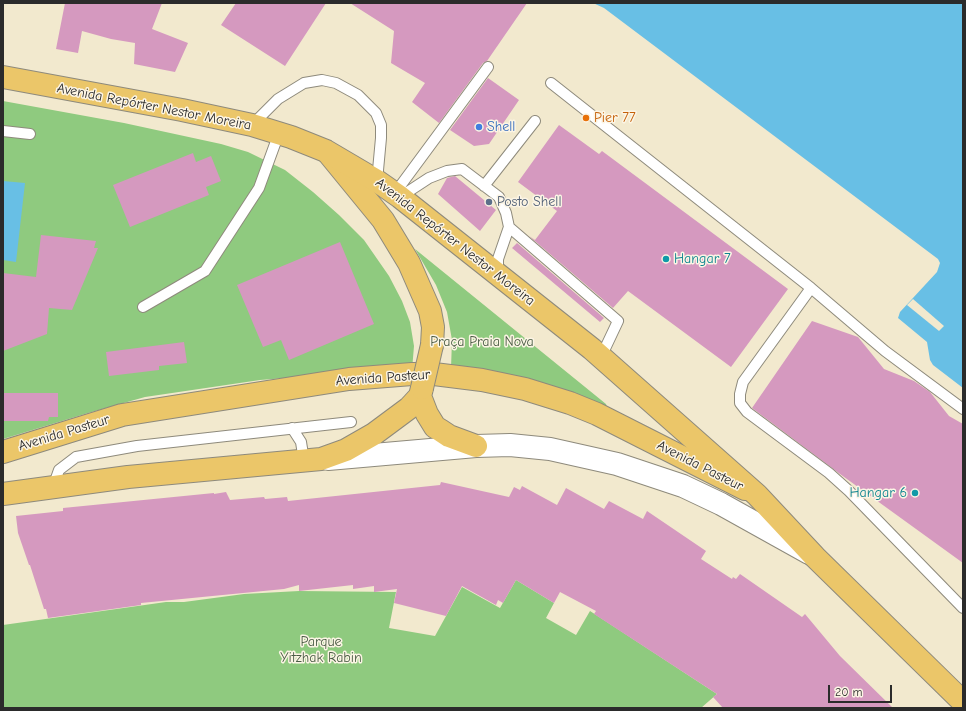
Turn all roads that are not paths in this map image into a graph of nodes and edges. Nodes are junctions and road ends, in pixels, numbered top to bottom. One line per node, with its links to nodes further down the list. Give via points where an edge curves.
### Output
1 (488, 67): 12 (lane)
2 (3, 77): 5 (main road, Avenida Repórter Nestor Moreira, via 182,110)
3 (551, 83): 15 (lane)
4 (535, 121): 11 (lane)
5 (252, 126): 7 (main road, Avenida Repórter Nestor Moreira); 10 (lane, via 278,99 304,83 322,80 336,83 358,95 376,113 381,126)
6 (3, 131): 8 (lane)
7 (279, 133): 9 (main road, Avenida Repórter Nestor Moreira); 16 (lane, via 259,188 205,271)
8 (30, 134)
9 (326, 151): 10 (main road, Avenida Repórter Nestor Moreira); 18 (main road, bridge, via 383,220 409,263 430,310 433,327 432,345)
10 (377, 181): 12 (main road, Avenida Repórter Nestor Moreira)
11 (484, 186): 12 (lane, via 462,169 429,178); 13 (lane, via 499,197)
12 (398, 195): 14 (main road, Avenida Repórter Nestor Moreira)
13 (509, 227): 14 (lane, via 498,259); 17 (lane, via 618,321)
14 (498, 275): 17 (main road, Avenida Repórter Nestor Moreira)
15 (811, 288): 19 (lane, via 885,351); 29 (lane, via 743,382 740,403 747,412 849,490)
16 (143, 306)
17 (601, 357): 27 (main road, Avenida Repórter Nestor Moreira)
18 (421, 392): 22 (main road, via 427,414 435,426 449,436); 24 (main road, via 409,408 374,434 346,450)
19 (963, 409)
20 (351, 422): 21 (lane)
21 (292, 428): 24 (lane); 25 (lane, via 137,446 76,457 59,470)
22 (476, 446): 24 (street, Avenida Pasteur); 28 (street, Avenida Pasteur, via 510,445 550,449 617,464 652,475 721,504)
23 (3, 452): 27 (main road, Avenida Pasteur, via 122,415 349,379 434,374 525,389 570,403)
24 (313, 460): 25 (main road, Avenida Pasteur, via 128,477)
25 (53, 487): 26 (main road, Avenida Pasteur)
26 (3, 494)
27 (757, 495): 28 (main road, Avenida Pasteur)
28 (815, 557): 30 (main road, Avenida Pasteur)
29 (963, 608)
30 (963, 702)

